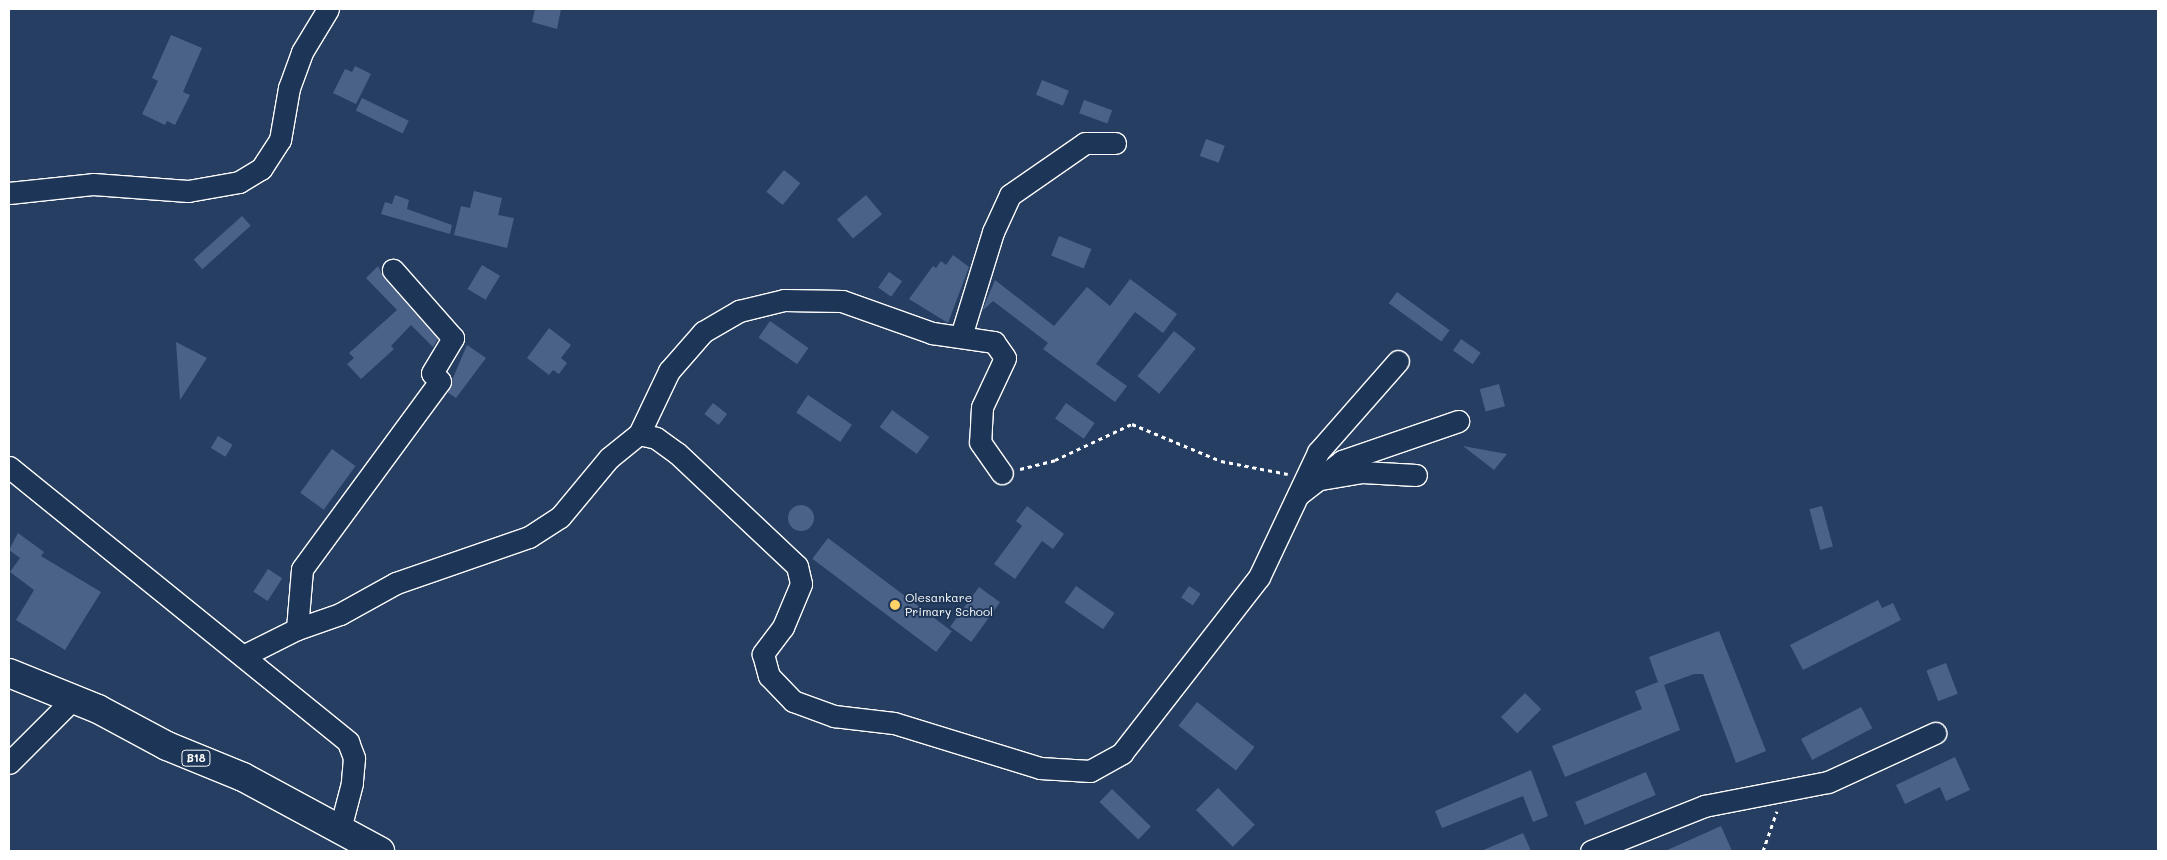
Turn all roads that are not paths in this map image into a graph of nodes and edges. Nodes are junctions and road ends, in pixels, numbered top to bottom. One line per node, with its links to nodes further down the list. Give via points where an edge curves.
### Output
1 (328, 9): 3 (street, via 302,52 289,88 280,140 261,169 239,182 188,191 93,184)
2 (1115, 143): 5 (street, via 1085,143 1010,195 993,232)
3 (9, 194)
4 (393, 270): 13 (street, via 453,338 432,373 440,381 436,390 302,569)
5 (962, 336): 8 (street, via 932,332 842,301 784,300 739,311 704,332 669,370); 10 (street, via 994,342 1005,358 999,378 982,407 980,442)
6 (1398, 361): 12 (street, via 1318,452)
7 (1458, 421): 12 (street, via 1342,461)
8 (639, 434): 12 (street, via 656,438 677,453 797,566 801,584 783,627 763,654 769,676 793,701 834,716 894,724 1068,773 1090,771 1122,753 1259,577 1294,498); 13 (street, via 609,458 560,517 530,537 396,583 340,614)
9 (9, 467): 14 (street)
10 (1002, 473)
11 (1416, 474): 12 (street, via 1362,472)
12 (1313, 476)
13 (297, 629): 14 (street)
14 (243, 656): 19 (street, via 348,742 354,766)
15 (9, 673): 16 (highway, B18)
16 (73, 699): 18 (street); 19 (highway, B18, via 242,777)
17 (1935, 733): 21 (street, via 1828,782 1783,794 1704,806)
18 (9, 763)
19 (340, 829): 20 (highway, B18)
20 (380, 851)
21 (1591, 851)

